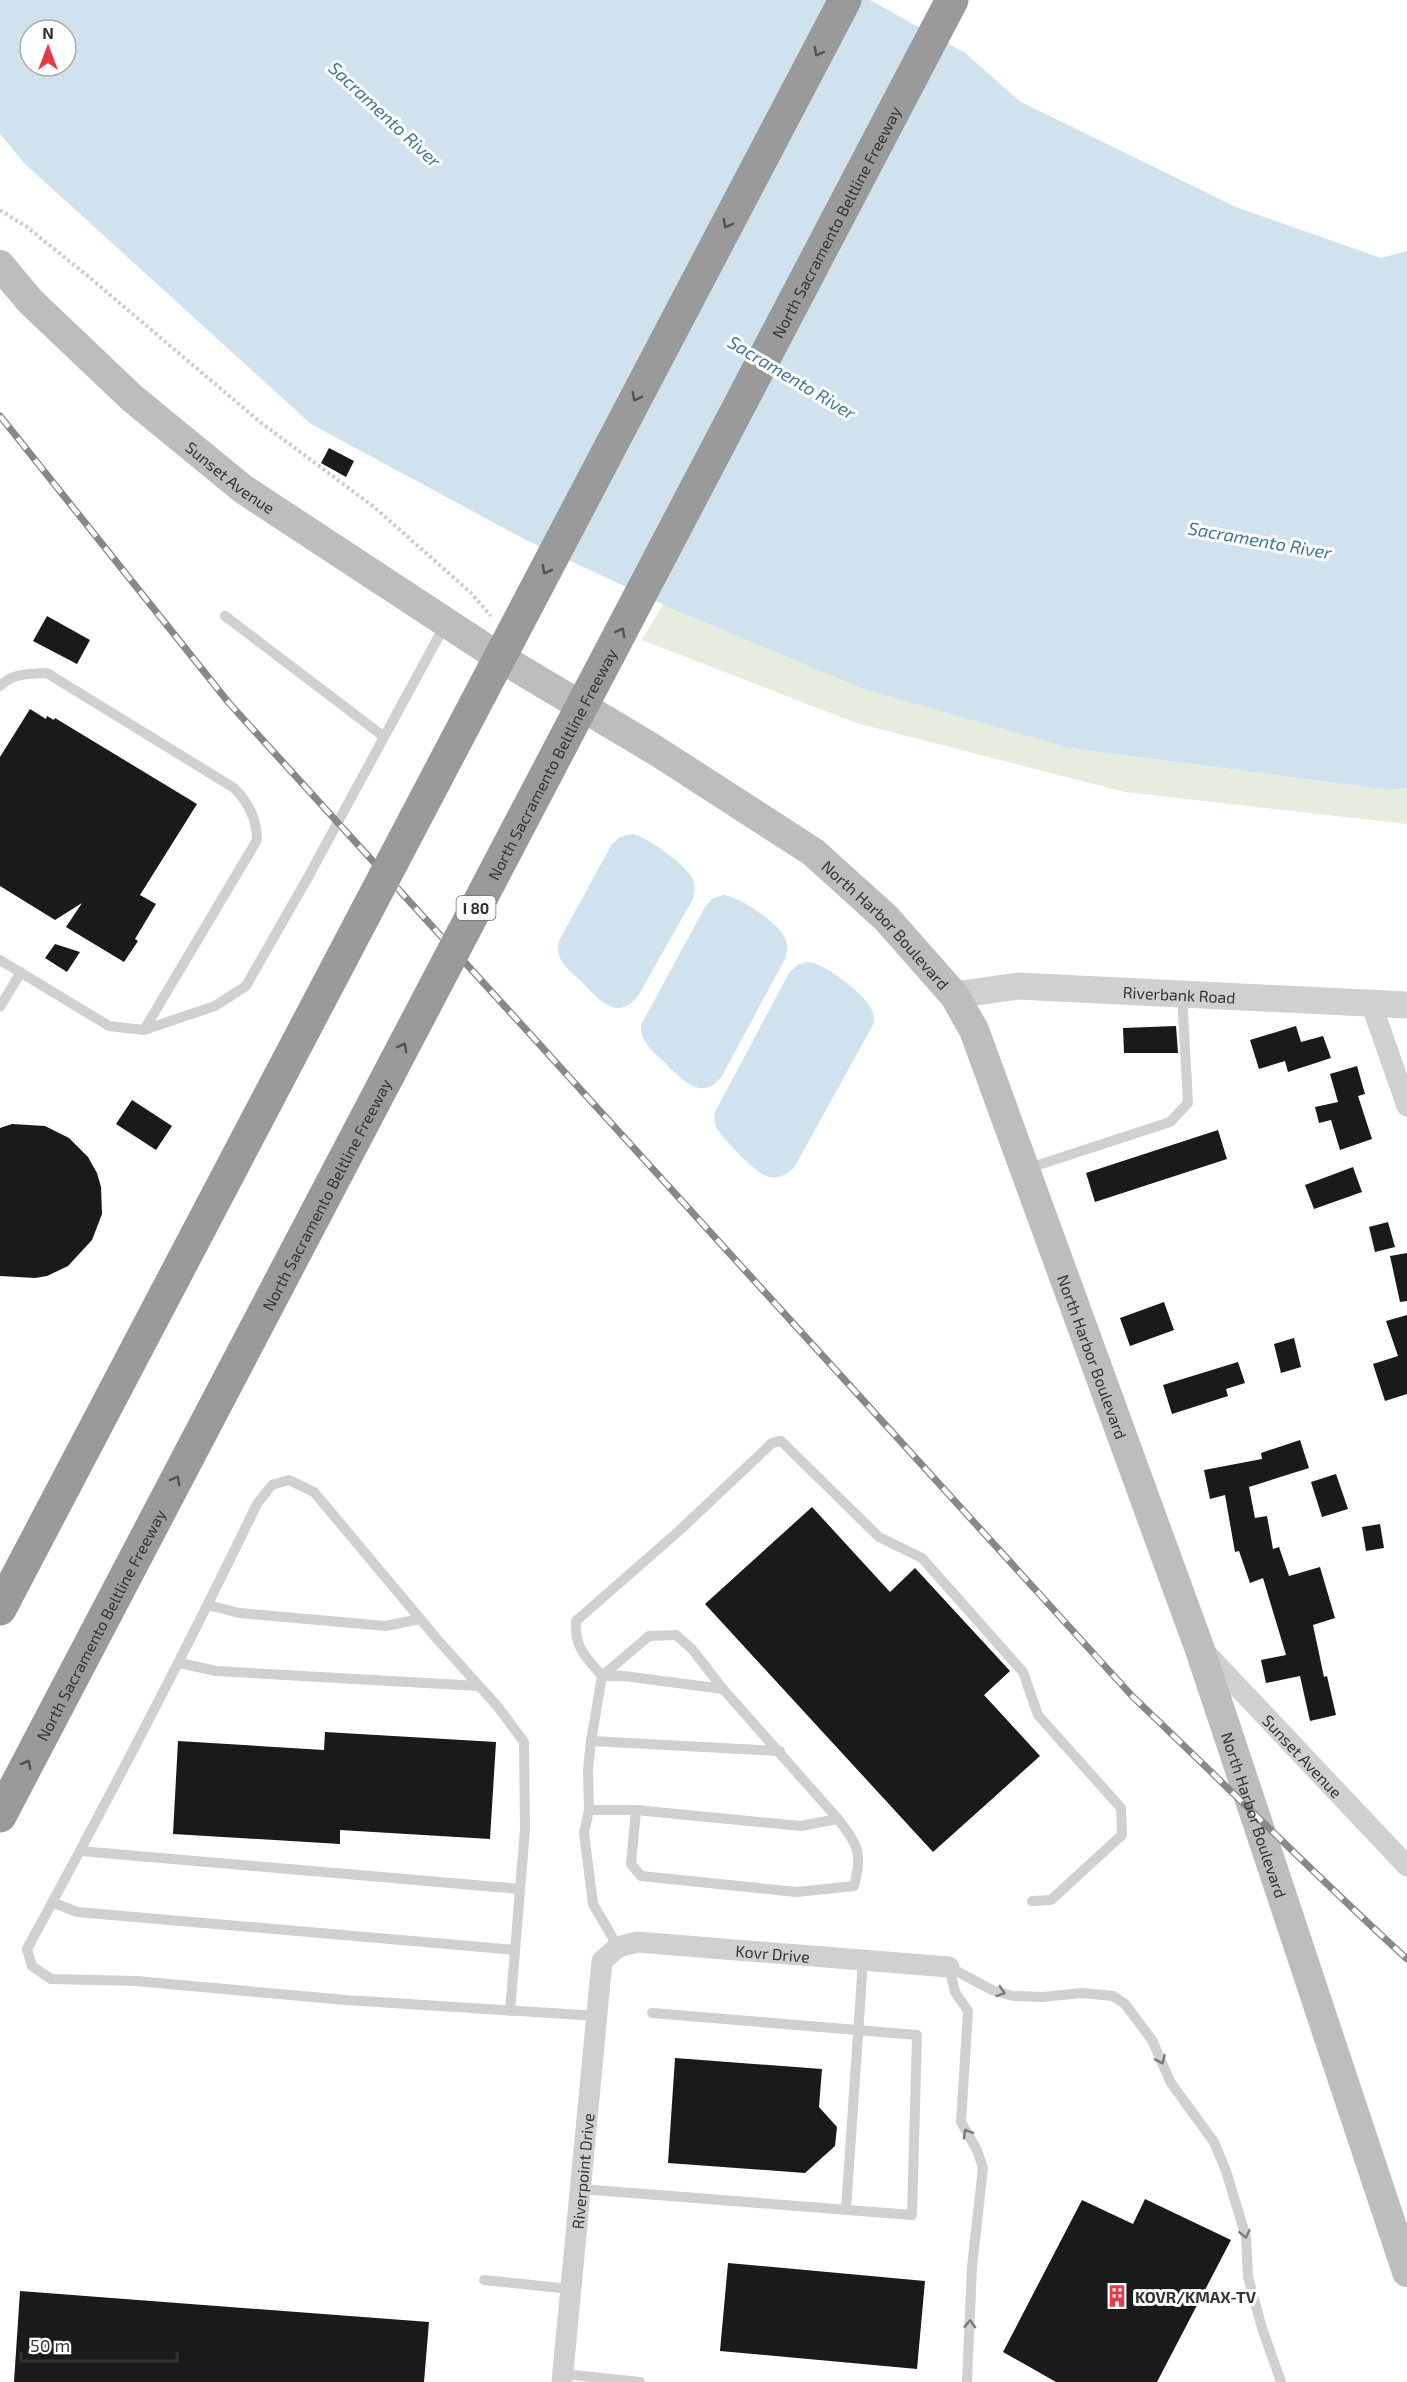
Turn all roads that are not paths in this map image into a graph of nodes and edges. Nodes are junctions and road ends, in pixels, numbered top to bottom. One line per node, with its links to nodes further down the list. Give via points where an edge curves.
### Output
1 (845, 0): 20 (highway, one-way to 20, bridge)
2 (952, 0): 31 (highway, North Sacramento Beltline Freeway / I 80, one-way to 2, bridge)
3 (0, 265): 5 (main road, Sunset Avenue, via 30,301 132,398 243,489)
4 (225, 616): 8 (lane)
5 (446, 622): 6 (main road, Sunset Avenue); 8 (lane)
6 (494, 638): 12 (main road, North Harbor Boulevard, via 655,750 813,852 886,918)
7 (0, 686): 16 (lane, via 23,674 47,674 234,788 246,800 257,825 257,840)
8 (383, 736): 16 (lane, via 246,986 215,1006)
9 (0, 960): 10 (lane)
10 (21, 972): 15 (lane); 16 (lane, via 109,1026)
11 (1182, 993): 12 (street, Riverbank Road, via 1017,986); 13 (street, Riverbank Road); 18 (lane, via 1188,1103 1184,1109 1170,1122)
12 (954, 995): 18 (main road, North Harbor Boulevard, via 974,1030)
13 (1371, 1003): 14 (street, Riverbank Road); 17 (street)
14 (1407, 1005)
15 (0, 1007)
16 (144, 1030)
17 (1407, 1106)
18 (1025, 1169): 22 (main road, North Harbor Boulevard)
19 (208, 1605): 21 (lane, via 239,1613 386,1626); 21 (lane, via 256,1504 272,1485 290,1480 314,1492); 23 (lane)
20 (0, 1609)
21 (420, 1618): 25 (lane)
22 (1199, 1647): 33 (street, Sunset Avenue); 49 (main road, North Harbor Boulevard)
23 (180, 1663): 25 (lane, via 216,1671); 34 (lane)
24 (602, 1676): 26 (lane); 26 (lane, via 649,1636 676,1635); 27 (lane); 37 (lane, via 575,1637 576,1621 772,1443 781,1441 879,1537 922,1558 1023,1672 1038,1715 1121,1808 1122,1835 1051,1900)
25 (479, 1686): 36 (lane, via 524,1742 525,1830)
26 (723, 1689): 28 (lane)
27 (591, 1741): 28 (lane); 29 (lane)
28 (780, 1751): 32 (lane)
29 (589, 1810): 30 (lane); 40 (lane, via 584,1833 593,1904)
30 (636, 1810): 32 (lane, via 801,1826); 32 (lane, via 631,1864 641,1876 797,1892 854,1886 859,1864 856,1844)
31 (0, 1816)
32 (838, 1819)
33 (1399, 1847): 35 (street, Sunset Avenue)
34 (80, 1851): 36 (lane); 38 (lane)
35 (1407, 1866)
36 (520, 1889): 39 (lane)
37 (1032, 1901)
38 (52, 1902): 39 (lane, via 77,1912); 43 (lane, via 27,1949 32,1966 51,1979 136,1981)
39 (515, 1950): 43 (lane)
40 (610, 1954): 41 (street, Kovr Drive, via 637,1942); 45 (street, Riverpoint Drive)
41 (863, 1960): 42 (street, Kovr Drive); 46 (lane)
42 (949, 1967): 54 (lane, one-way to 42, via 972,2267 983,2168 961,2122 968,2011 955,1992); 55 (lane, one-way to 55, via 1013,1996 1082,1993 1113,1996 1125,2004 1152,2040 1171,2083 1214,2142 1222,2161 1239,2206 1246,2236 1248,2277)
43 (510, 2011): 45 (lane)
44 (652, 2013): 46 (lane)
45 (597, 2016): 47 (street, Riverpoint Drive)
46 (859, 2031): 48 (lane); 48 (lane, via 917,2035 912,2215)
47 (581, 2189): 48 (lane); 51 (street, Riverpoint Drive)
48 (846, 2210)
49 (1407, 2271)
50 (484, 2280): 51 (lane)
51 (571, 2289): 52 (street, Riverpoint Drive)
52 (563, 2378): 53 (lane)
53 (640, 2382)
54 (967, 2382)
55 (1281, 2382)

